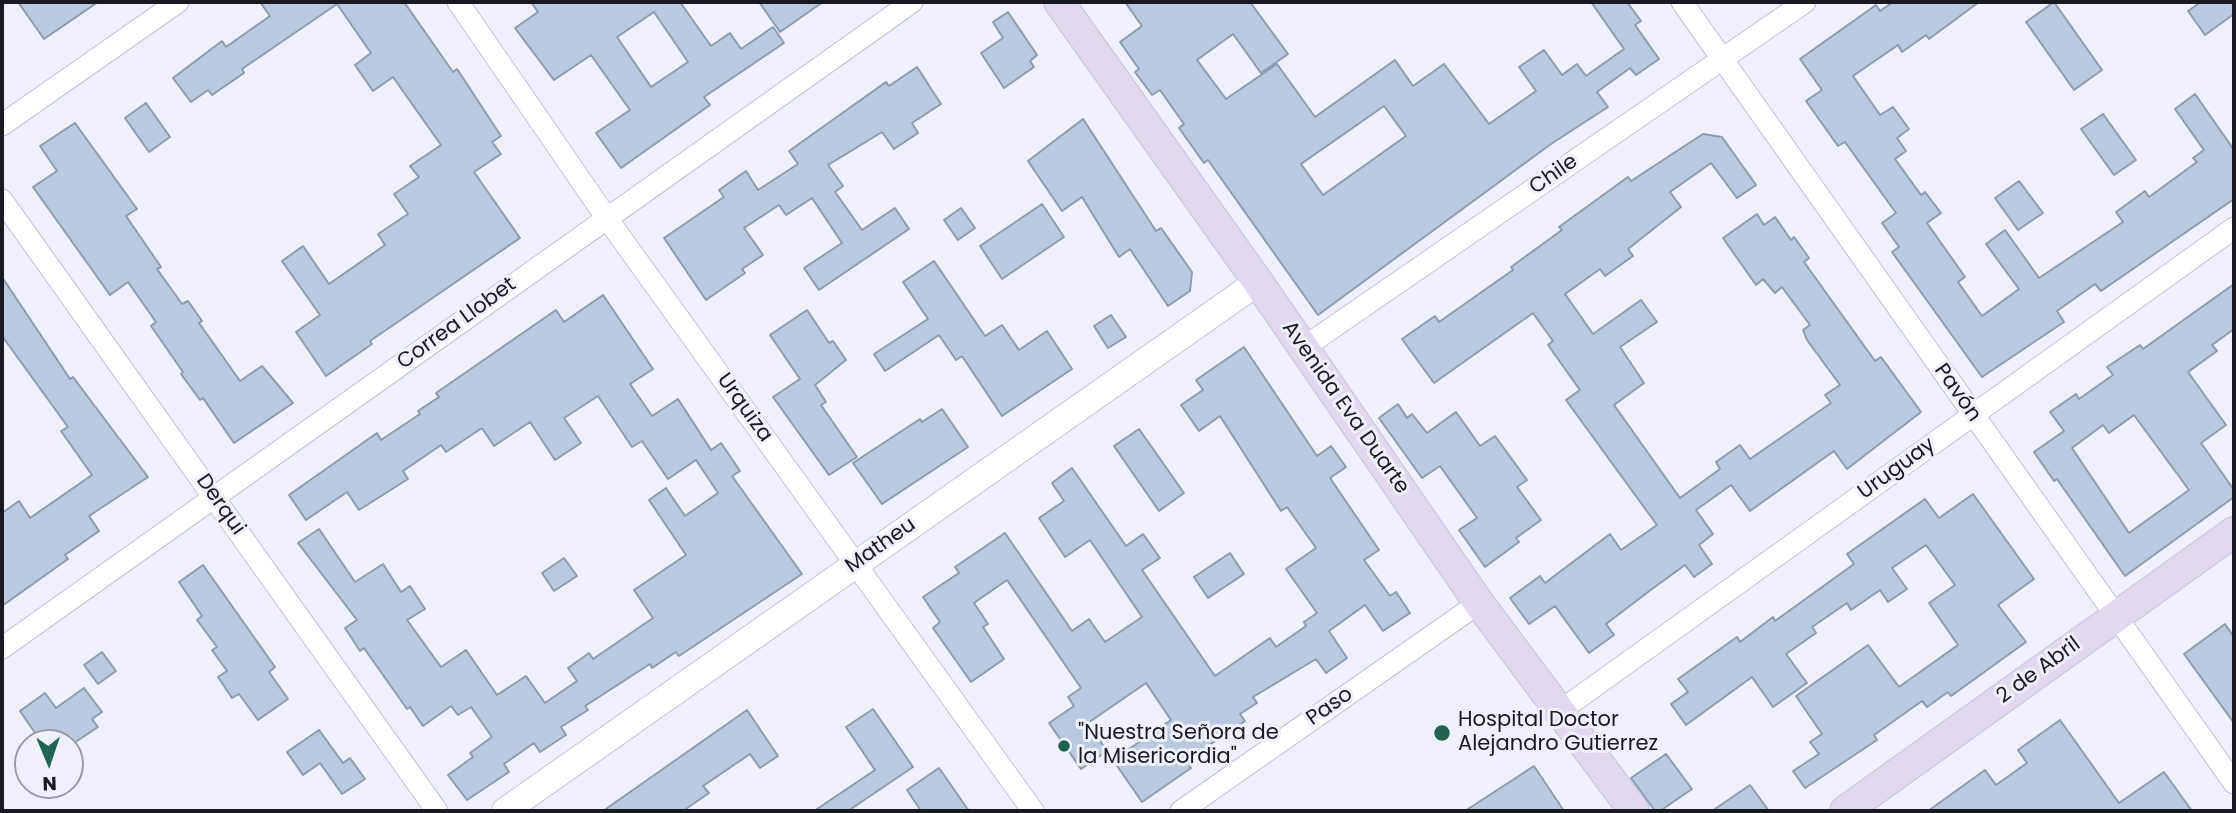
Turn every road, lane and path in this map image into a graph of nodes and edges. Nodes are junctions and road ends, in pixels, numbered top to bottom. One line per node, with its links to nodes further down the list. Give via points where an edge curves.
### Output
1 (178, 2): 8 (street)
2 (458, 2): 10 (street, Urquiza)
3 (912, 2): 10 (street, Correa Llobet)
4 (1059, 2): 12 (main road, Avenida Eva Duarte)
5 (1682, 2): 7 (street, Pavón)
6 (1805, 2): 7 (street, Chile)
7 (1722, 59): 13 (street, Chile); 14 (street, Pavón)
8 (2, 125)
9 (2, 200): 15 (street, Derqui)
10 (606, 217): 15 (street, Correa Llobet); 17 (street, Urquiza)
11 (2234, 228): 14 (street, Uruguay)
12 (1258, 282): 13 (main road, Avenida Eva Duarte); 17 (street, Matheu)
13 (1303, 348): 18 (main road, Avenida Eva Duarte)
14 (1972, 415): 19 (street, Pavón); 21 (street, Uruguay)
15 (215, 497): 20 (street, Correa Llobet); 23 (street, Derqui)
16 (2234, 532): 19 (main road, 2 de Abril)
17 (856, 564): 24 (street, Matheu); 25 (street, Urquiza)
18 (1479, 603): 21 (main road, Avenida Eva Duarte); 26 (street, Paso)
19 (2118, 615): 22 (street, Pavón); 28 (main road, 2 de Abril)
20 (2, 648)
21 (1560, 711): 27 (main road, Avenida Eva Duarte)
22 (2234, 783)
23 (437, 811)
24 (505, 811)
25 (1033, 811)
26 (1181, 811)
27 (1633, 811)
28 (1845, 811)

